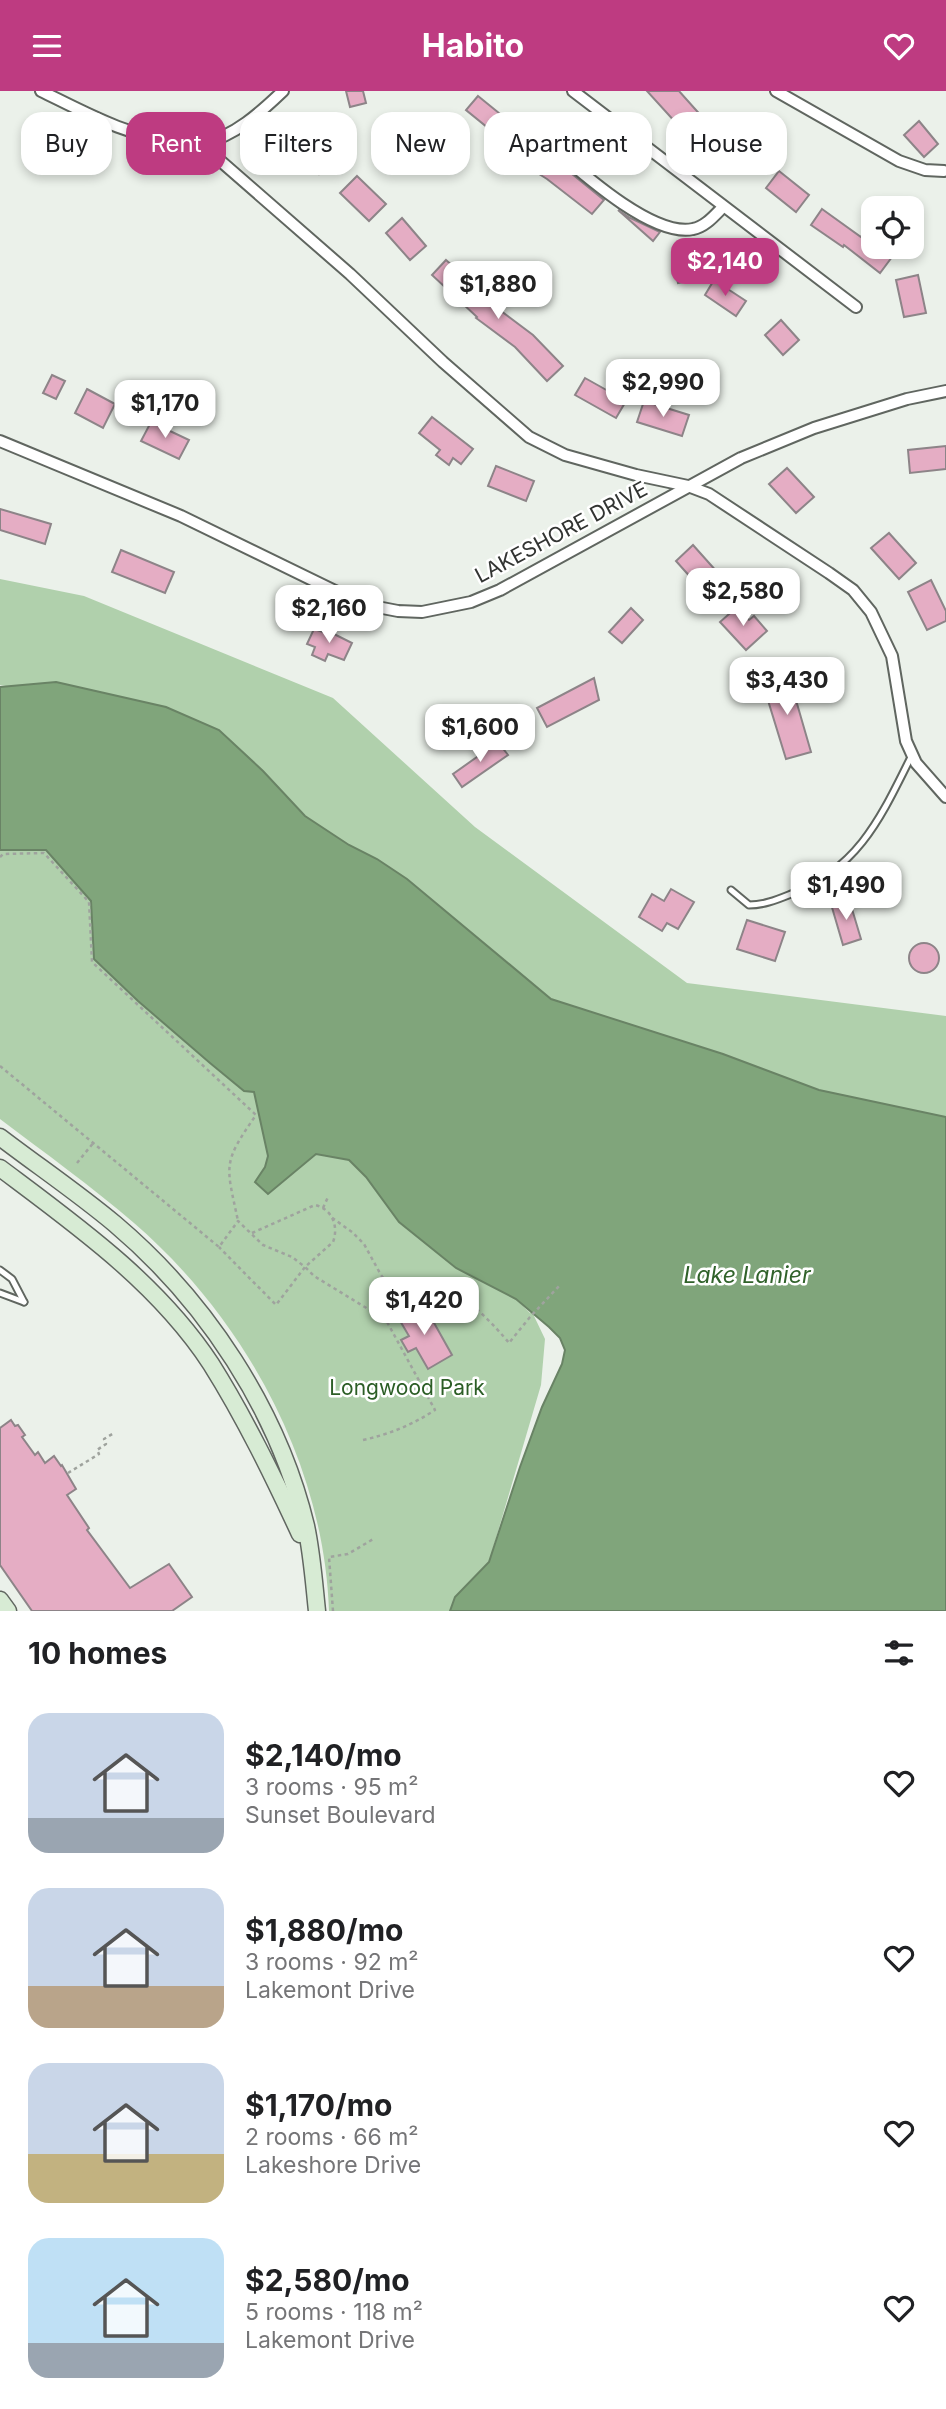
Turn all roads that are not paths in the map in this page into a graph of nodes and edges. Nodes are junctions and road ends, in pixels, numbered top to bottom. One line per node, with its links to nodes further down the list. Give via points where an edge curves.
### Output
1 (41, 91): 5 (street)
2 (283, 91): 6 (street)
3 (573, 91): 10 (street)
4 (776, 91): 8 (street, via 899,161)
5 (126, 130)
6 (226, 134)
7 (226, 166): 14 (street, via 528,437 565,455)
8 (944, 171)
9 (587, 175): 10 (street, via 653,223 673,230 694,229)
10 (723, 208): 11 (street)
11 (856, 307)
12 (946, 391): 14 (street, LAKESHORE DRIVE, via 814,428)
13 (0, 441): 14 (street, LAKESHORE DRIVE, via 181,516 335,591 398,611 446,608 500,590)
14 (688, 486): 15 (street, via 709,494 829,573 853,590 872,612 892,656)
15 (912, 755): 16 (street); 17 (lane, via 861,846 829,876 762,905 749,905)
16 (946, 797)
17 (731, 890)
18 (0, 1137): 22 (street, via 116,1225 175,1284 219,1339 246,1380 282,1452)
19 (0, 1168): 22 (street, via 131,1272 188,1334 248,1427)
20 (0, 1270): 21 (lane, via 12,1279 24,1302)
21 (0, 1293)
22 (312, 1562): 25 (street)
23 (0, 1600): 24 (street)
24 (8, 1611)
25 (317, 1611)

